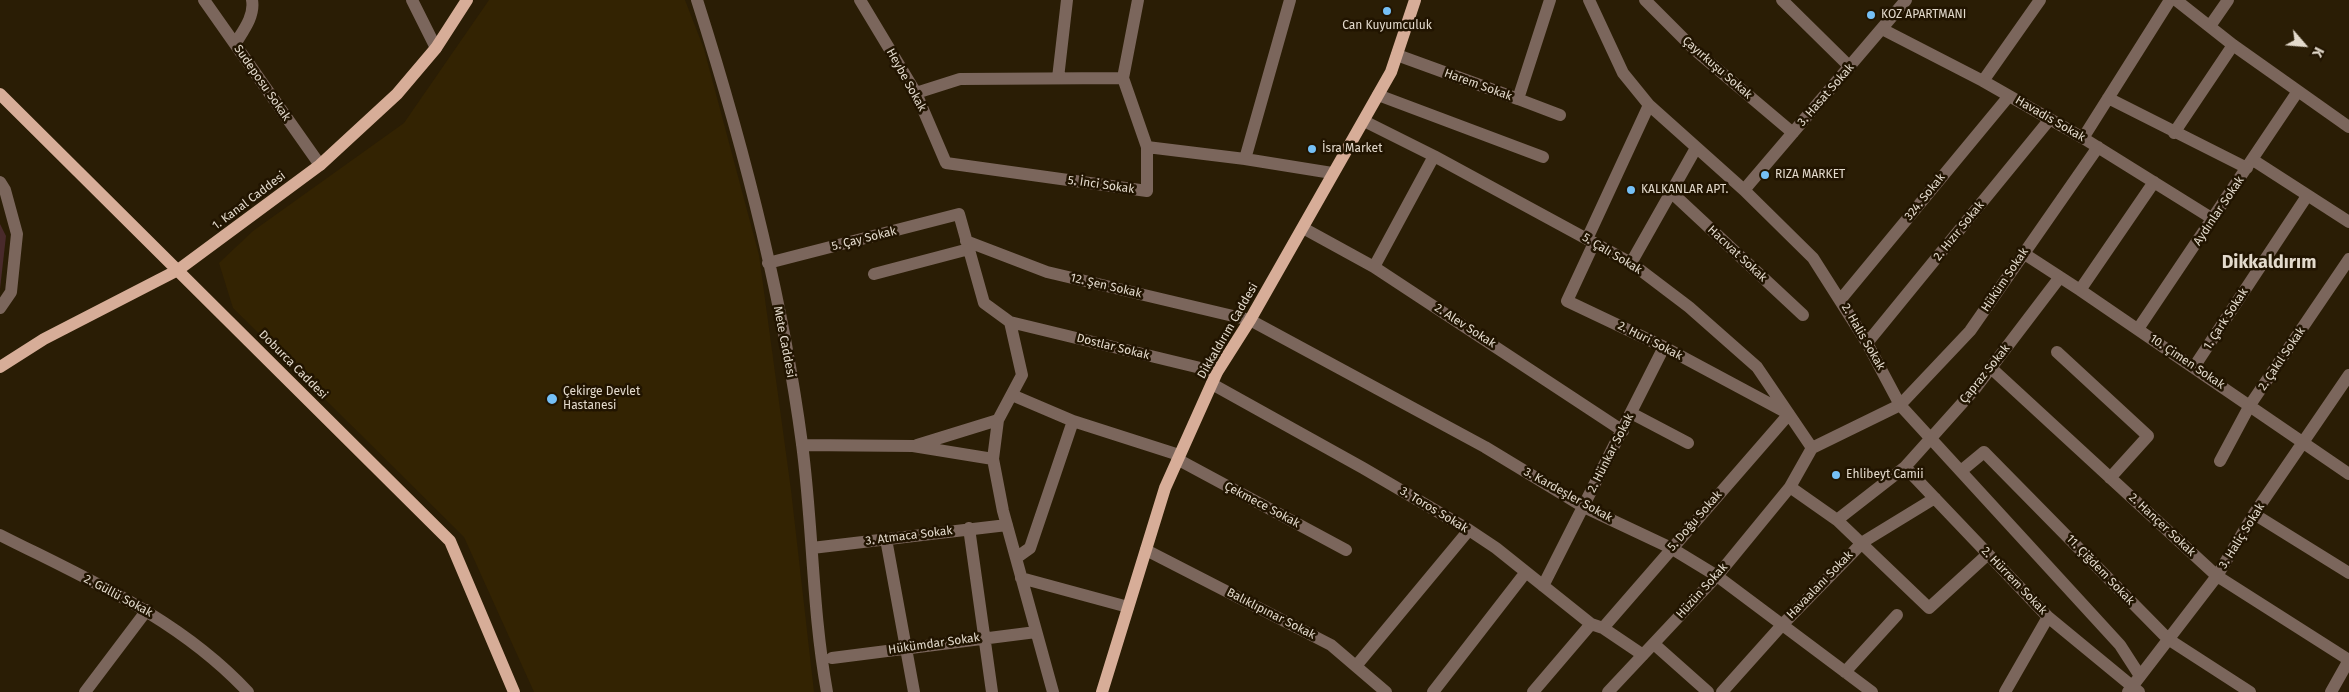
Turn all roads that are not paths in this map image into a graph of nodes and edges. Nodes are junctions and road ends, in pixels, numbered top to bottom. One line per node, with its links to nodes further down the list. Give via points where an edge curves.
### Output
1 (204, 0): 22 (street, Sudeposu Sokak)
2 (252, 0): 22 (street, via 247,26)
3 (412, 0): 24 (street)
4 (467, 0): 24 (main road, 1. Kanal Caddesi)
5 (697, 0): 67 (street, Mete Caddesi, via 747,170)
6 (860, 0): 32 (street, Heybe Sokak)
7 (1067, 0): 27 (street)
8 (1138, 0): 28 (street)
9 (1290, 0): 50 (street)
10 (1415, 0): 25 (main road, Dikkaldırım Caddesi)
11 (1550, 0): 36 (street, Harem Sokak)
12 (1589, 0): 37 (street, 2. Halis Sokak, via 1623,73)
13 (1645, 0): 42 (street, Çayırkuşu Sokak, via 1696,51)
14 (1782, 0): 26 (street)
15 (1906, 0): 21 (street, 3. Hasat Sokak)
16 (2040, 0): 29 (street)
17 (2170, 0): 35 (street)
18 (2176, 0): 20 (street)
19 (2228, 0): 20 (street)
20 (2210, 26): 23 (street)
21 (1882, 29): 26 (street, 3. Hasat Sokak); 29 (street, Havadis Sokak)
22 (235, 44): 53 (street, Sudeposu Sokak)
23 (2233, 46): 30 (street); 43 (street)
24 (436, 48): 53 (main road, 1. Kanal Caddesi, via 397,94)
25 (1397, 55): 33 (main road, Dikkaldırım Caddesi); 36 (street, Harem Sokak)
26 (1850, 67): 42 (street, 3. Hasat Sokak)
27 (1058, 78): 28 (street); 32 (street, via 960,80)
28 (1123, 78): 46 (street)
29 (1983, 81): 34 (street, Havadis Sokak)
30 (2298, 91): 41 (street); 52 (street, Aydınlar Sokak)
31 (0, 94): 70 (main road, Doburca Caddesi)
32 (916, 94): 51 (street, Heybe Sokak)
33 (1378, 95): 40 (main road, Dikkaldırım Caddesi); 49 (street)
34 (2009, 96): 39 (street, Havadis Sokak); 74 (street, 324. Sokak)
35 (2108, 98): 43 (street); 44 (street)
36 (1518, 99): 38 (street)
37 (1649, 105): 47 (street, 2. Halis Sokak); 63 (street)
38 (1560, 115)
39 (2050, 119): 44 (street, Havadis Sokak); 80 (street, 2. Hızır Sokak)
40 (1364, 121): 48 (street, 5. Çalı Sokak); 54 (main road, Dikkaldırım Caddesi)
41 (2349, 127)
42 (1793, 133): 57 (street, 3. Hasat Sokak)
43 (2174, 133): 52 (street)
44 (2083, 138): 45 (street, Havadis Sokak)
45 (2098, 147): 56 (street, Havadis Sokak); 65 (street, Hüküm Sokak)
46 (1147, 148): 50 (street); 51 (street, 5. İnci Sokak, via 1147,191)
47 (1696, 148): 57 (street, 2. Halis Sokak); 58 (street)
48 (1434, 156): 63 (street, 5. Çalı Sokak); 69 (street)
49 (1543, 157)
50 (1246, 158): 54 (street)
51 (946, 163)
52 (2250, 164): 59 (street); 60 (street, Aydınlar Sokak)
53 (320, 165): 70 (main road, 1. Kanal Caddesi)
54 (1332, 173): 62 (main road, Dikkaldırım Caddesi)
55 (0, 182): 75 (street, via 17,234 11,292)
56 (2154, 182): 60 (street, Havadis Sokak); 73 (street)
57 (1744, 190): 74 (street, 2. Halis Sokak, via 1814,258)
58 (1671, 192): 68 (street); 76 (street, Hacıvat Sokak)
59 (2307, 196): 61 (street); 84 (street, 1. Çark Sokak)
60 (2213, 219): 79 (street, Aydınlar Sokak)
61 (2349, 222)
62 (1303, 228): 69 (street, 2. Alev Sokak); 77 (main road, Dikkaldırım Caddesi)
63 (1591, 241): 68 (street, 5. Çalı Sokak); 81 (street, 2. Huri Sokak, via 1567,301)
64 (968, 245): 67 (street, 5. Çay Sokak, via 959,214); 71 (street); 77 (street, 12. Şen Sokak, via 1046,272); 78 (street, via 984,303)
65 (2023, 253): 72 (street, 10. Çimen Sokak); 90 (street, Hüküm Sokak, via 1970,331)
66 (2349, 259): 91 (street, 2. Çakıl Sokak)
67 (768, 263): 100 (street, Mete Caddesi, via 787,348)
68 (1631, 263): 93 (street, 5. Çalı Sokak, via 1689,306 1758,367)
69 (1374, 266): 96 (street, 2. Alev Sokak)
70 (178, 270): 83 (main road, 1. Kanal Caddesi, via 44,338); 154 (main road, Doburca Caddesi, via 450,541)
71 (874, 274)
72 (2060, 277): 73 (street, 10. Çimen Sokak); 85 (street, Çapraz Sokak)
73 (2080, 290): 79 (street, 10. Çimen Sokak)
74 (1841, 299): 80 (street, 2. Halis Sokak)
75 (0, 308)
76 (1803, 315)
77 (1250, 320): 86 (main road, Dikkaldırım Caddesi); 112 (street, 3. Kardeşler Sokak, via 1485,447)
78 (1010, 322): 86 (street, Dostlar Sokak); 89 (street, via 1022,375)
79 (2138, 329): 84 (street, 10. Çimen Sokak)
80 (1867, 343): 90 (street, 2. Halis Sokak)
81 (1664, 347): 92 (street, 2. Hünkar Sokak); 93 (street, 2. Huri Sokak)
82 (2058, 352): 109 (street, via 2148,436)
83 (0, 367)
84 (2194, 367): 91 (street, 10. Çimen Sokak)
85 (1991, 368): 97 (street, Çapraz Sokak); 109 (street, 2. Hançer Sokak)
86 (1217, 372): 88 (main road, Dikkaldırım Caddesi)
87 (2348, 380): 98 (street, 3. Haliç Sokak)
88 (1212, 384): 103 (main road, Dikkaldırım Caddesi); 117 (street, 3. Toros Sokak)
89 (1012, 395): 94 (street); 95 (street, Çekmece Sokak)
90 (1900, 405): 97 (street, 2. Halis Sokak); 102 (street)
91 (2250, 405): 98 (street, 10. Çimen Sokak); 105 (street, 2. Çakıl Sokak)
92 (1631, 413): 96 (street, 2. Hünkar Sokak); 99 (street)
93 (1789, 414): 102 (street, 5. Çalı Sokak); 122 (street, 5. Doğu Sokak)
94 (998, 420): 101 (street); 104 (street)
95 (1073, 421): 103 (street, Çekmece Sokak); 126 (street, via 1030,548)
96 (1623, 430): 112 (street, 2. Hünkar Sokak)
97 (1931, 438): 106 (street, Çapraz Sokak); 107 (street, 2. Halis Sokak)
98 (2303, 442): 108 (street, 10. Çimen Sokak); 113 (street, 3. Haliç Sokak)
99 (1688, 443)
100 (802, 445): 101 (street); 121 (street, Mete Caddesi)
101 (913, 446): 104 (street)
102 (1812, 448): 110 (street, Hüzün Sokak)
103 (1178, 457): 123 (main road, Dikkaldırım Caddesi); 124 (street, Çekmece Sokak)
104 (993, 459): 115 (street)
105 (2220, 461)
106 (1905, 467): 111 (street, 2. Hürrem Sokak); 114 (street)
107 (1961, 472): 142 (street, 11. Çiğdem Sokak, via 1984,452); 150 (street, 2. Halis Sokak, via 2120,645)
108 (2349, 474)
109 (2110, 478): 130 (street, 2. Hançer Sokak)
110 (1790, 487): 114 (street); 129 (street, Hüzün Sokak)
111 (1935, 498): 120 (street, Havaalanı Sokak); 125 (street, 2. Hürrem Sokak)
112 (1584, 507): 122 (street, 3. Kardeşler Sokak); 132 (street, 2. Hünkar Sokak)
113 (2254, 514): 128 (street); 130 (street, 3. Haliç Sokak)
114 (1837, 520): 120 (street)
115 (1007, 525): 116 (street, 3. Atmaca Sokak); 126 (street)
116 (969, 528): 119 (street, 3. Atmaca Sokak); 141 (street)
117 (1469, 530): 127 (street, 3. Toros Sokak); 148 (street)
118 (0, 535): 134 (street, 2. Güllü Sokak)
119 (886, 538): 121 (street, 3. Atmaca Sokak); 144 (street)
120 (1863, 542): 125 (street, via 1929,608); 138 (street, Havaalanı Sokak)
121 (812, 548): 155 (street, Mete Caddesi)
122 (1671, 548): 129 (street, 3. Kardeşler Sokak); 139 (street, 5. Doğu Sokak)
123 (1146, 550): 133 (main road, Dikkaldırım Caddesi); 148 (street, Balıklıpınar Sokak, via 1331,645)
124 (1346, 550)
125 (1988, 554): 136 (street, 2. Hürrem Sokak)
126 (1016, 558): 131 (street)
127 (1526, 572): 132 (street, 3. Toros Sokak); 161 (street)
128 (2349, 574)
129 (1717, 576): 138 (street, 3. Kardeşler Sokak); 143 (street, Hüzün Sokak)
130 (2217, 576): 142 (street, 3. Haliç Sokak); 147 (street, 2. Hançer Sokak)
131 (1021, 578): 133 (street); 140 (street)
132 (1543, 586): 137 (street, 3. Toros Sokak)
133 (1128, 607): 159 (main road, Dikkaldırım Caddesi)
134 (147, 610): 152 (street); 153 (street, 2. Güllü Sokak, via 222,665)
135 (1897, 615): 149 (street)
136 (2048, 616): 151 (street, 2. Hürrem Sokak); 167 (street)
137 (1591, 624): 139 (street, 3. Toros Sokak); 162 (street)
138 (1782, 625): 149 (street, 3. Kardeşler Sokak); 165 (street, Havaalanı Sokak)
139 (1603, 628): 145 (street, 3. Toros Sokak)
140 (1036, 632): 141 (street, Hükümdar Sokak); 158 (street)
141 (985, 637): 144 (street, Hükümdar Sokak); 157 (street)
142 (2168, 639): 150 (street, 3. Haliç Sokak); 168 (street, 11. Çiğdem Sokak)
143 (1654, 644): 145 (street, Hüzün Sokak); 164 (street)
144 (904, 648): 146 (street, Hükümdar Sokak); 156 (street)
145 (1643, 655): 163 (street, Hüzün Sokak)
146 (832, 658)
147 (2349, 660): 169 (street)
148 (1356, 666): 160 (street, Balıklıpınar Sokak)
149 (1845, 672): 166 (street, 3. Kardeşler Sokak)
150 (2140, 676): 151 (street, 3. Haliç Sokak)
151 (2133, 690)
152 (85, 692)
153 (248, 692)
154 (514, 692)
155 (827, 692)
156 (914, 692)
157 (992, 692)
158 (1053, 692)
159 (1102, 692)
160 (1386, 692)
161 (1433, 692)
162 (1532, 692)
163 (1609, 692)
164 (1708, 692)
165 (1722, 692)
166 (1872, 692)
167 (2005, 692)
168 (2250, 692)
169 (2331, 692)

